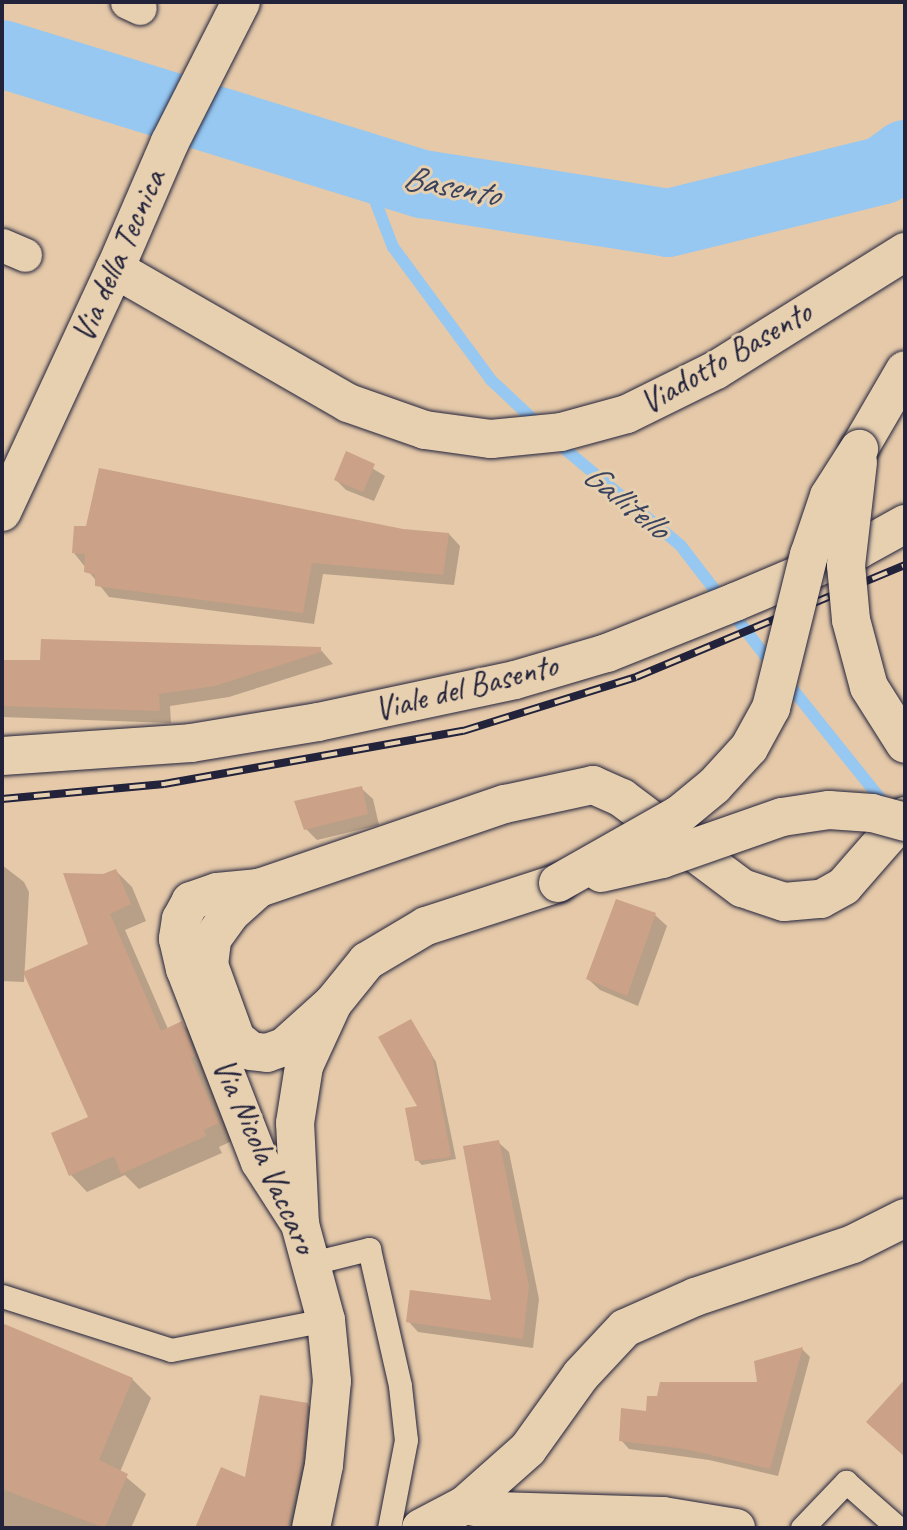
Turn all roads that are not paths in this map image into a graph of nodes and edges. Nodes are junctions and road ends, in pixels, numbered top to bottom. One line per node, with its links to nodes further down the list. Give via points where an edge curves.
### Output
1 (241, 2): 3 (main road, Via della Tecnica, via 170,142)
2 (905, 252): 3 (main road, Viadotto Basento, via 716,370 628,414 561,432 491,439 425,430 348,403)
3 (115, 269): 6 (main road, Via della Tecnica)
4 (905, 370): 5 (main road)
5 (859, 449): 8 (main road, bridge, via 846,565 851,620 869,687); 12 (main road, bridge, via 829,496 809,555 771,708 748,748 714,786 680,814)
6 (2, 512)
7 (905, 524): 9 (main road, Viale del Basento, bridge, via 858,550 607,653 479,688 191,743)
8 (905, 744)
9 (2, 756)
10 (905, 816): 13 (main road, via 844,886 821,899 784,902 742,888 622,798 593,785 505,804)
11 (905, 822): 12 (main road, bridge, via 872,813 829,810 782,817 662,859)
12 (558, 883): 14 (main road, via 426,926 367,961)
13 (259, 888): 14 (main road, via 231,913 212,939 209,965 236,1039 251,1051 275,1050); 16 (main road, Via Nicola Vaccaro, via 217,892 191,901 181,919 178,939 185,970 260,1162)
14 (332, 1003): 16 (main road, via 304,1066 295,1123)
15 (905, 1218): 20 (main road, via 853,1244 695,1297 625,1328 581,1375 528,1449)
16 (299, 1224): 17 (main road, Via Nicola Vaccaro)
17 (312, 1263): 19 (main road, Via Nicola Vaccaro); 22 (lane, via 369,1249 400,1385 406,1440)
18 (2, 1296): 19 (lane, via 171,1350)
19 (326, 1320): 21 (main road, Via Nicola Vaccaro, via 332,1381 324,1465)
20 (465, 1505): 23 (main road); 24 (main road, via 496,1511 663,1516)
21 (311, 1528)
22 (389, 1528)
23 (421, 1528)
24 (736, 1528)
25 (802, 1528): 26 (lane, via 846,1482)
26 (898, 1528)

